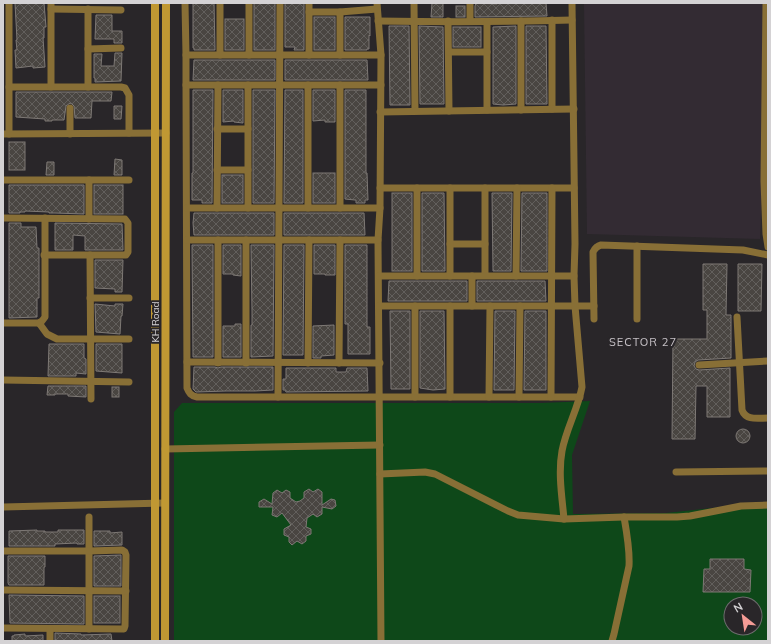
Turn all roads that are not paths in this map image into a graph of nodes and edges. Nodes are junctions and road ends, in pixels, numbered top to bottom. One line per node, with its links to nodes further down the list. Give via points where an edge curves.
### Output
1 (155, 3): 58 (main road, KH Road)
2 (166, 3): 59 (main road, KH Road)
3 (185, 3): 31 (street)
4 (220, 3): 32 (street)
5 (249, 3): 33 (street)
6 (280, 3): 34 (street)
7 (309, 3): 17 (street)
8 (414, 3): 25 (street)
9 (470, 3): 23 (street)
10 (572, 3): 20 (street)
11 (766, 3): 68 (street)
12 (51, 6): 15 (street); 45 (street)
13 (377, 6): 18 (street); 21 (street)
14 (7, 8): 47 (street)
15 (88, 9): 16 (street); 28 (street)
16 (121, 10)
17 (309, 12): 18 (street); 35 (street)
18 (340, 12): 36 (street)
19 (552, 20): 20 (street); 24 (street); 49 (street)
20 (572, 20): 50 (street)
21 (378, 21): 25 (street); 37 (street)
22 (448, 21): 23 (street); 25 (street); 29 (street)
23 (470, 21): 26 (street)
24 (521, 21): 26 (street); 52 (street)
25 (414, 22): 53 (street)
26 (486, 22): 30 (street)
27 (121, 48): 28 (street)
28 (88, 49): 46 (street)
29 (449, 52): 30 (street); 54 (street)
30 (487, 52): 51 (street)
31 (186, 55): 32 (street); 38 (street)
32 (220, 55): 33 (street)
33 (249, 55): 34 (street)
34 (280, 55): 35 (street); 41 (street)
35 (309, 55): 36 (street)
36 (340, 55): 37 (street)
37 (381, 55): 44 (street)
38 (186, 85): 39 (street); 76 (street)
39 (218, 85): 40 (street); 56 (street)
40 (248, 85): 41 (street); 57 (street)
41 (280, 85): 42 (street); 79 (street)
42 (308, 85): 43 (street); 80 (street)
43 (340, 85): 44 (street); 81 (street)
44 (380, 85): 55 (street)
45 (51, 87): 46 (street); 47 (street)
46 (88, 87): 62 (street, via 125,88 129,95)
47 (9, 88): 60 (street)
48 (70, 108): 61 (street)
49 (552, 109): 50 (street); 52 (street)
50 (574, 109): 75 (street)
51 (487, 110): 52 (street); 54 (street)
52 (521, 110)
53 (415, 111): 54 (street); 55 (street)
54 (449, 111)
55 (380, 112): 69 (street)
56 (217, 129): 57 (street); 63 (street)
57 (248, 129): 64 (street)
58 (154, 133): 59 (street); 62 (street); 154 (main road, KH Road)
59 (166, 133): 150 (main road, KH Road)
60 (6, 134): 61 (street)
61 (70, 134): 62 (street)
62 (129, 134)
63 (217, 170): 64 (street); 77 (street)
64 (248, 170): 78 (street)
65 (3, 180): 66 (street)
66 (89, 180): 67 (street); 85 (street)
67 (129, 180)
68 (766, 181): 96 (street)
69 (380, 188): 70 (street); 82 (street)
70 (417, 188): 71 (street); 102 (street)
71 (450, 188): 72 (street); 93 (street)
72 (485, 188): 73 (street); 94 (street)
73 (517, 188): 74 (street); 105 (street)
74 (552, 188): 75 (street); 106 (street)
75 (574, 188): 107 (street)
76 (187, 208): 77 (street); 86 (street)
77 (217, 208): 78 (street)
78 (248, 208): 79 (street)
79 (279, 208): 80 (street); 89 (street)
80 (308, 208): 81 (street)
81 (340, 208): 82 (street)
82 (380, 208): 92 (street)
83 (3, 218): 84 (street)
84 (45, 218): 85 (street); 97 (street)
85 (89, 219): 98 (street, via 125,219 128,223 126,255)
86 (187, 240): 87 (street); 127 (street)
87 (218, 240): 88 (street); 128 (street)
88 (246, 240): 89 (street); 129 (street)
89 (279, 240): 90 (street); 130 (street)
90 (309, 240): 91 (street); 131 (street)
91 (340, 240): 92 (street); 132 (street)
92 (378, 240): 101 (street)
93 (450, 244): 94 (street); 103 (street)
94 (485, 244): 100 (street)
95 (637, 246): 99 (street, via 743,250); 118 (street, via 601,245 594,249); 121 (street)
96 (768, 247)
97 (44, 255): 98 (street); 123 (street, via 45,317)
98 (90, 255): 108 (street)
99 (768, 255)
100 (485, 275): 104 (street); 105 (street)
101 (379, 276): 102 (street); 110 (street)
102 (417, 276): 103 (street)
103 (450, 276): 104 (street)
104 (472, 276): 113 (street)
105 (516, 276): 106 (street)
106 (552, 276): 107 (street); 116 (street)
107 (574, 276): 117 (street)
108 (90, 298): 109 (street); 124 (street)
109 (128, 298)
110 (379, 306): 111 (street); 133 (street)
111 (416, 306): 112 (street); 142 (street)
112 (450, 306): 113 (street); 143 (street)
113 (472, 306): 114 (street)
114 (490, 306): 115 (street); 144 (street)
115 (520, 306): 116 (street); 145 (street)
116 (551, 306): 117 (street); 146 (street)
117 (575, 306): 118 (street); 139 (street, via 582,387)
118 (594, 306): 120 (street)
119 (737, 318): 134 (street)
120 (594, 319)
121 (637, 319)
122 (3, 323): 123 (street)
123 (38, 324): 124 (street, via 47,334 57,339)
124 (90, 338): 125 (street); 137 (street)
125 (129, 338)
126 (768, 361): 134 (street)
127 (187, 362): 128 (street); 140 (street, via 187,388 192,396)
128 (218, 363): 129 (street)
129 (246, 363): 130 (street)
130 (278, 363): 131 (street); 140 (street)
131 (308, 363): 132 (street)
132 (339, 363): 133 (street)
133 (380, 363): 141 (street)
134 (740, 363): 135 (street); 148 (street, via 744,414 751,418)
135 (699, 365)
136 (3, 380): 137 (street)
137 (91, 381): 138 (street); 147 (street)
138 (129, 382)
139 (580, 396): 146 (street); 160 (street, via 562,452)
140 (278, 397): 141 (street)
141 (380, 397): 142 (street); 149 (street)
142 (415, 397): 143 (street)
143 (450, 397): 144 (street)
144 (489, 397): 145 (street)
145 (520, 397): 146 (street)
146 (551, 397)
147 (90, 399)
148 (768, 418)
149 (380, 445): 150 (street); 153 (street)
150 (165, 448): 155 (main road, KH Road)
151 (768, 470): 152 (street)
152 (676, 472)
153 (380, 474): 160 (street, via 435,474 518,515); 172 (street)
154 (154, 504): 155 (street); 157 (street); 170 (main road, KH Road)
155 (165, 504): 171 (main road, KH Road)
156 (768, 505): 159 (street, via 740,506 684,517)
157 (3, 507)
158 (89, 517): 162 (street)
159 (624, 517): 160 (street); 173 (street, via 630,556)
160 (564, 519)
161 (3, 551): 162 (street)
162 (89, 551): 164 (street); 165 (street, via 125,552)
163 (3, 590): 164 (street)
164 (89, 591): 165 (street); 168 (street)
165 (126, 591): 168 (street, via 124,629)
166 (3, 628): 167 (street)
167 (50, 629): 168 (street); 169 (street)
168 (90, 629)
169 (50, 641)
170 (155, 641)
171 (165, 641)
172 (381, 641)
173 (612, 641)

